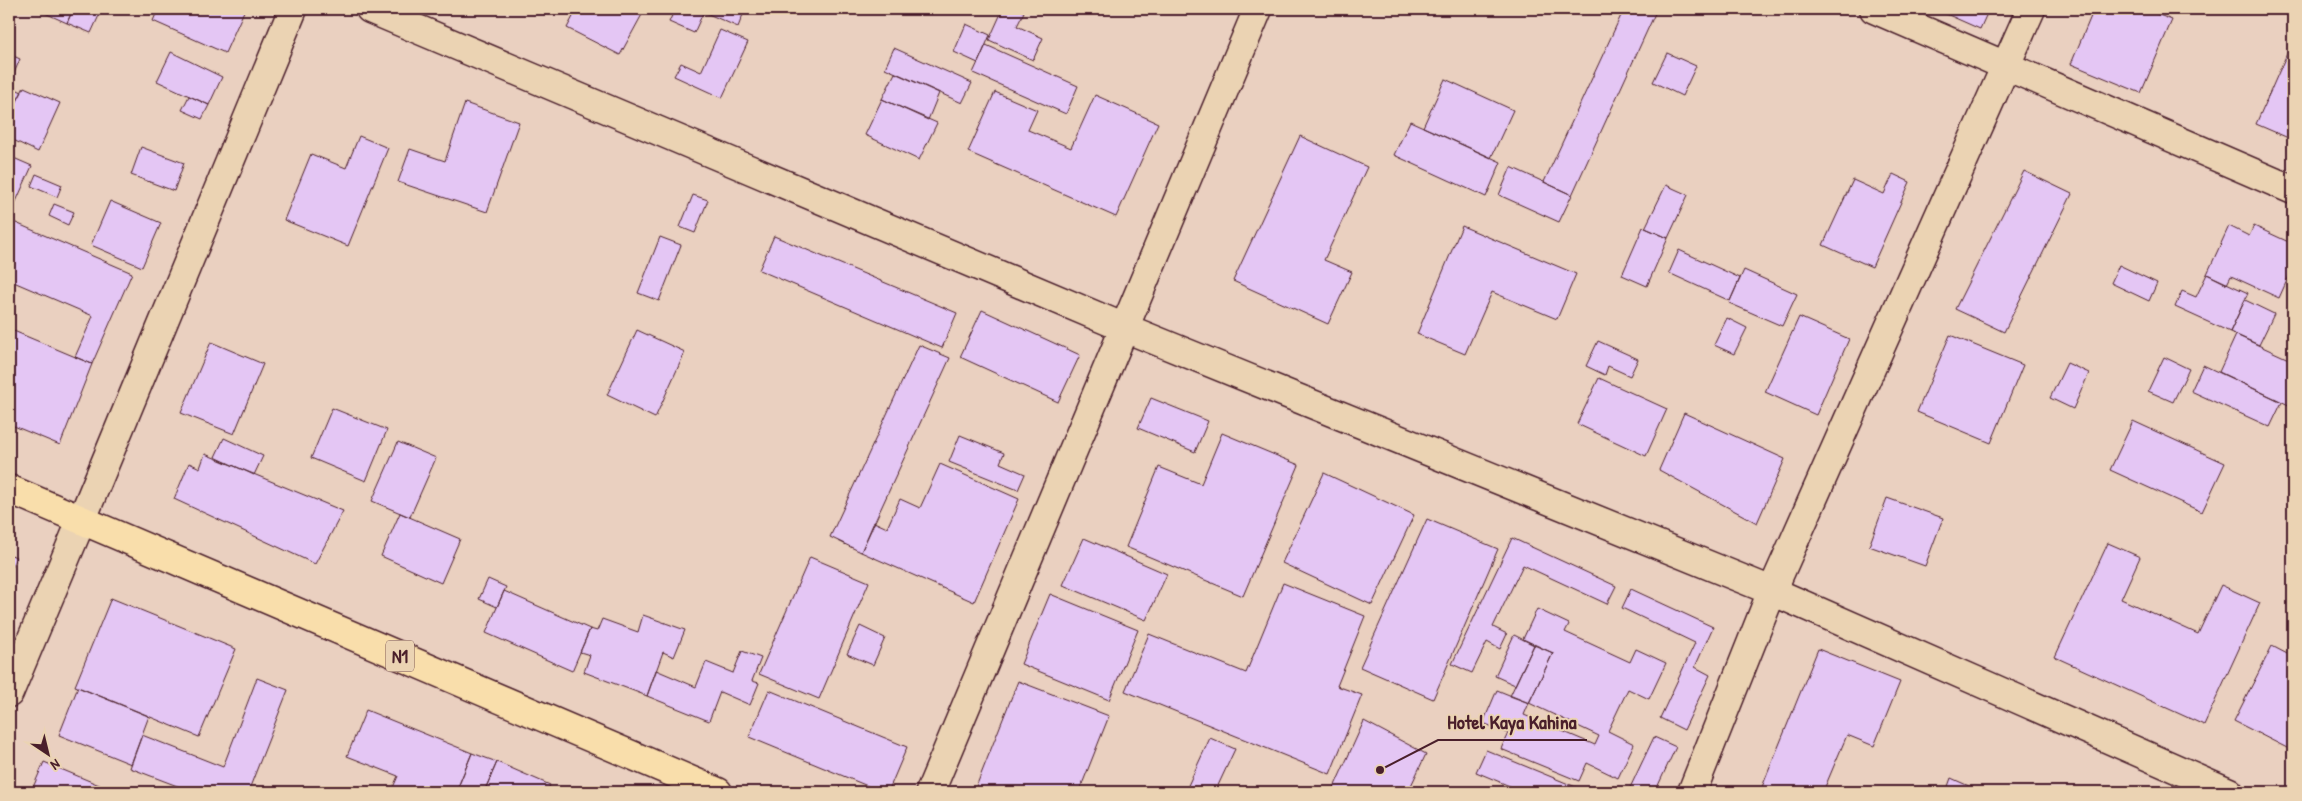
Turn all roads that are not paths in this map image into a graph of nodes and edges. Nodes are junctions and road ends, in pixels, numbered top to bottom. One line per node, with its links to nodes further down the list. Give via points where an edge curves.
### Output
1 (294, 9): 10 (street)
2 (370, 9): 8 (street)
3 (1258, 9): 8 (street)
4 (1874, 9): 6 (street)
5 (2031, 9): 6 (street)
6 (2007, 65): 7 (street); 11 (street)
7 (2293, 190)
8 (1125, 328): 11 (street); 14 (street)
9 (9, 488): 10 (highway, N1)
10 (82, 519): 12 (street); 13 (highway, N1)
11 (1772, 591): 15 (street); 16 (street)
12 (9, 693)
13 (718, 792)
14 (930, 792)
15 (1692, 792)
16 (2229, 792)

